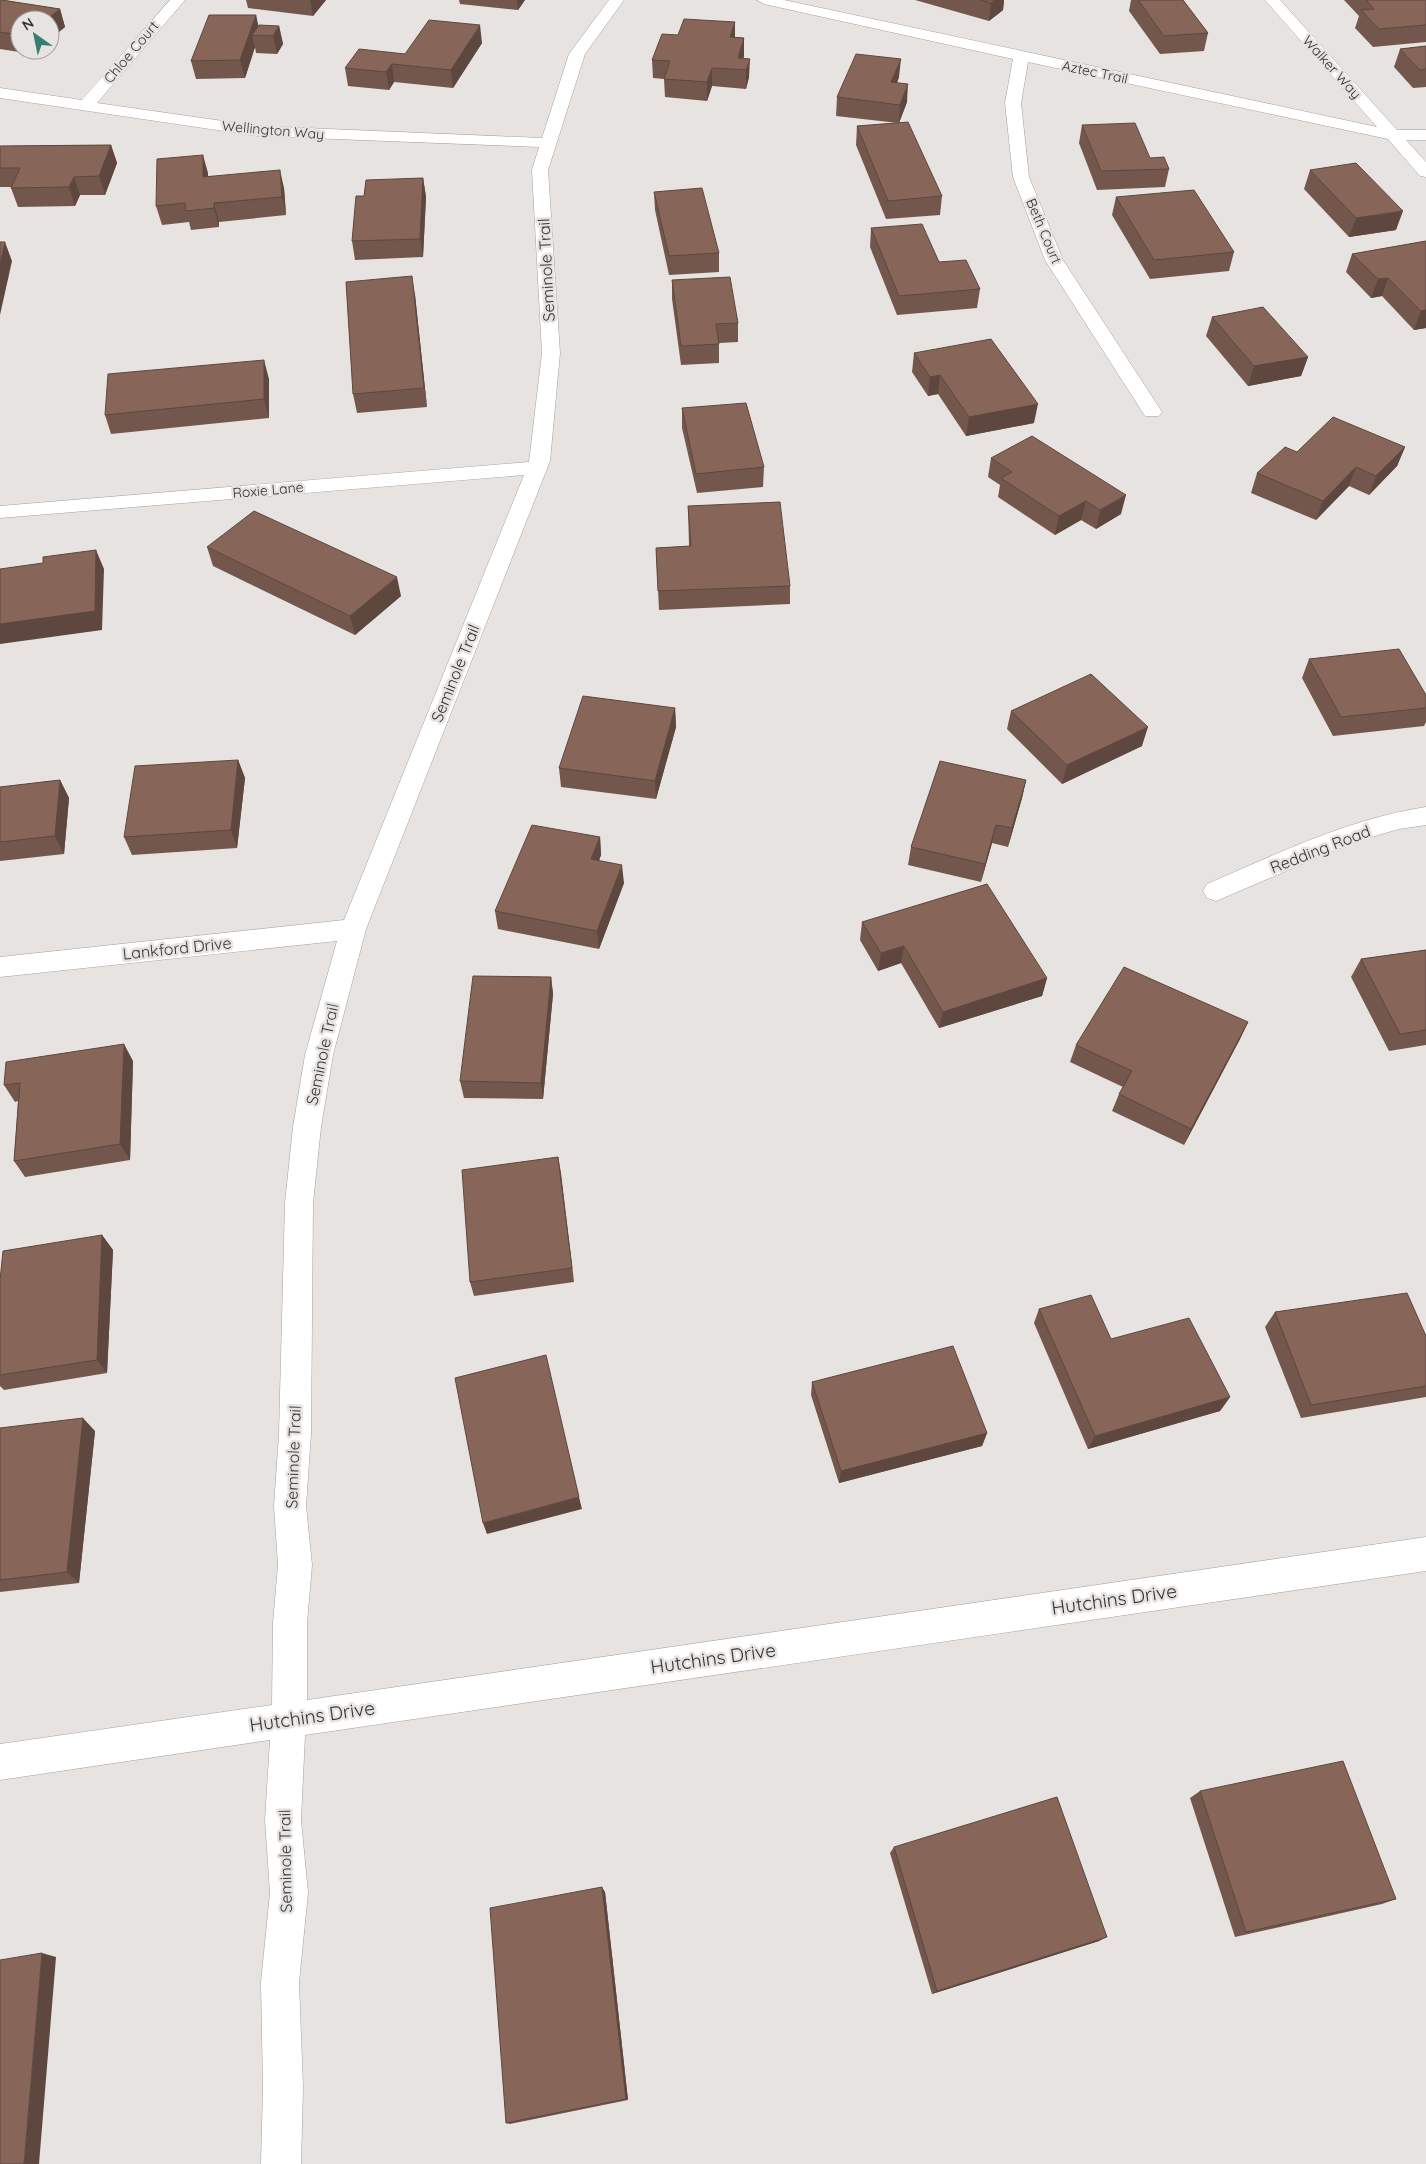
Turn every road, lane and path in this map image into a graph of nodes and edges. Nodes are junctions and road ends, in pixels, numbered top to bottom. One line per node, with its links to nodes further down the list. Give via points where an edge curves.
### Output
1 (178, 0): 7 (street, Chloe Court)
2 (617, 0): 10 (street, Seminole Trail, via 577,54)
3 (764, 0): 5 (street, Aztec Trail)
4 (1272, 0): 8 (street, Walker Way)
5 (1021, 56): 8 (street, Aztec Trail); 12 (street, Beth Court, via 1014,103 1021,177 1054,260)
6 (0, 93): 7 (street, Wellington Way)
7 (86, 106): 10 (street, Wellington Way, via 258,131)
8 (1392, 135): 9 (street, Aztec Trail); 11 (street, Walker Way)
9 (1426, 135)
10 (548, 143): 13 (street, Seminole Trail, via 540,170 551,354)
11 (1426, 172)
12 (1152, 412)
13 (537, 468): 14 (street, Roxie Lane); 17 (street, Seminole Trail)
14 (0, 512)
15 (1426, 816): 16 (street, Redding Road, via 1402,818 1350,834)
16 (1216, 890)
17 (354, 929): 18 (street, Lankford Drive); 20 (street, Seminole Trail, via 319,1055 306,1127 299,1203 295,1434 290,1506 296,1565 290,1623)
18 (0, 966)
19 (1426, 1554): 20 (street, Hutchins Drive)
20 (289, 1720): 21 (street, Hutchins Drive); 22 (street, Seminole Trail, via 283,1820 289,1893 280,1982)
21 (0, 1762)
22 (281, 2164)

